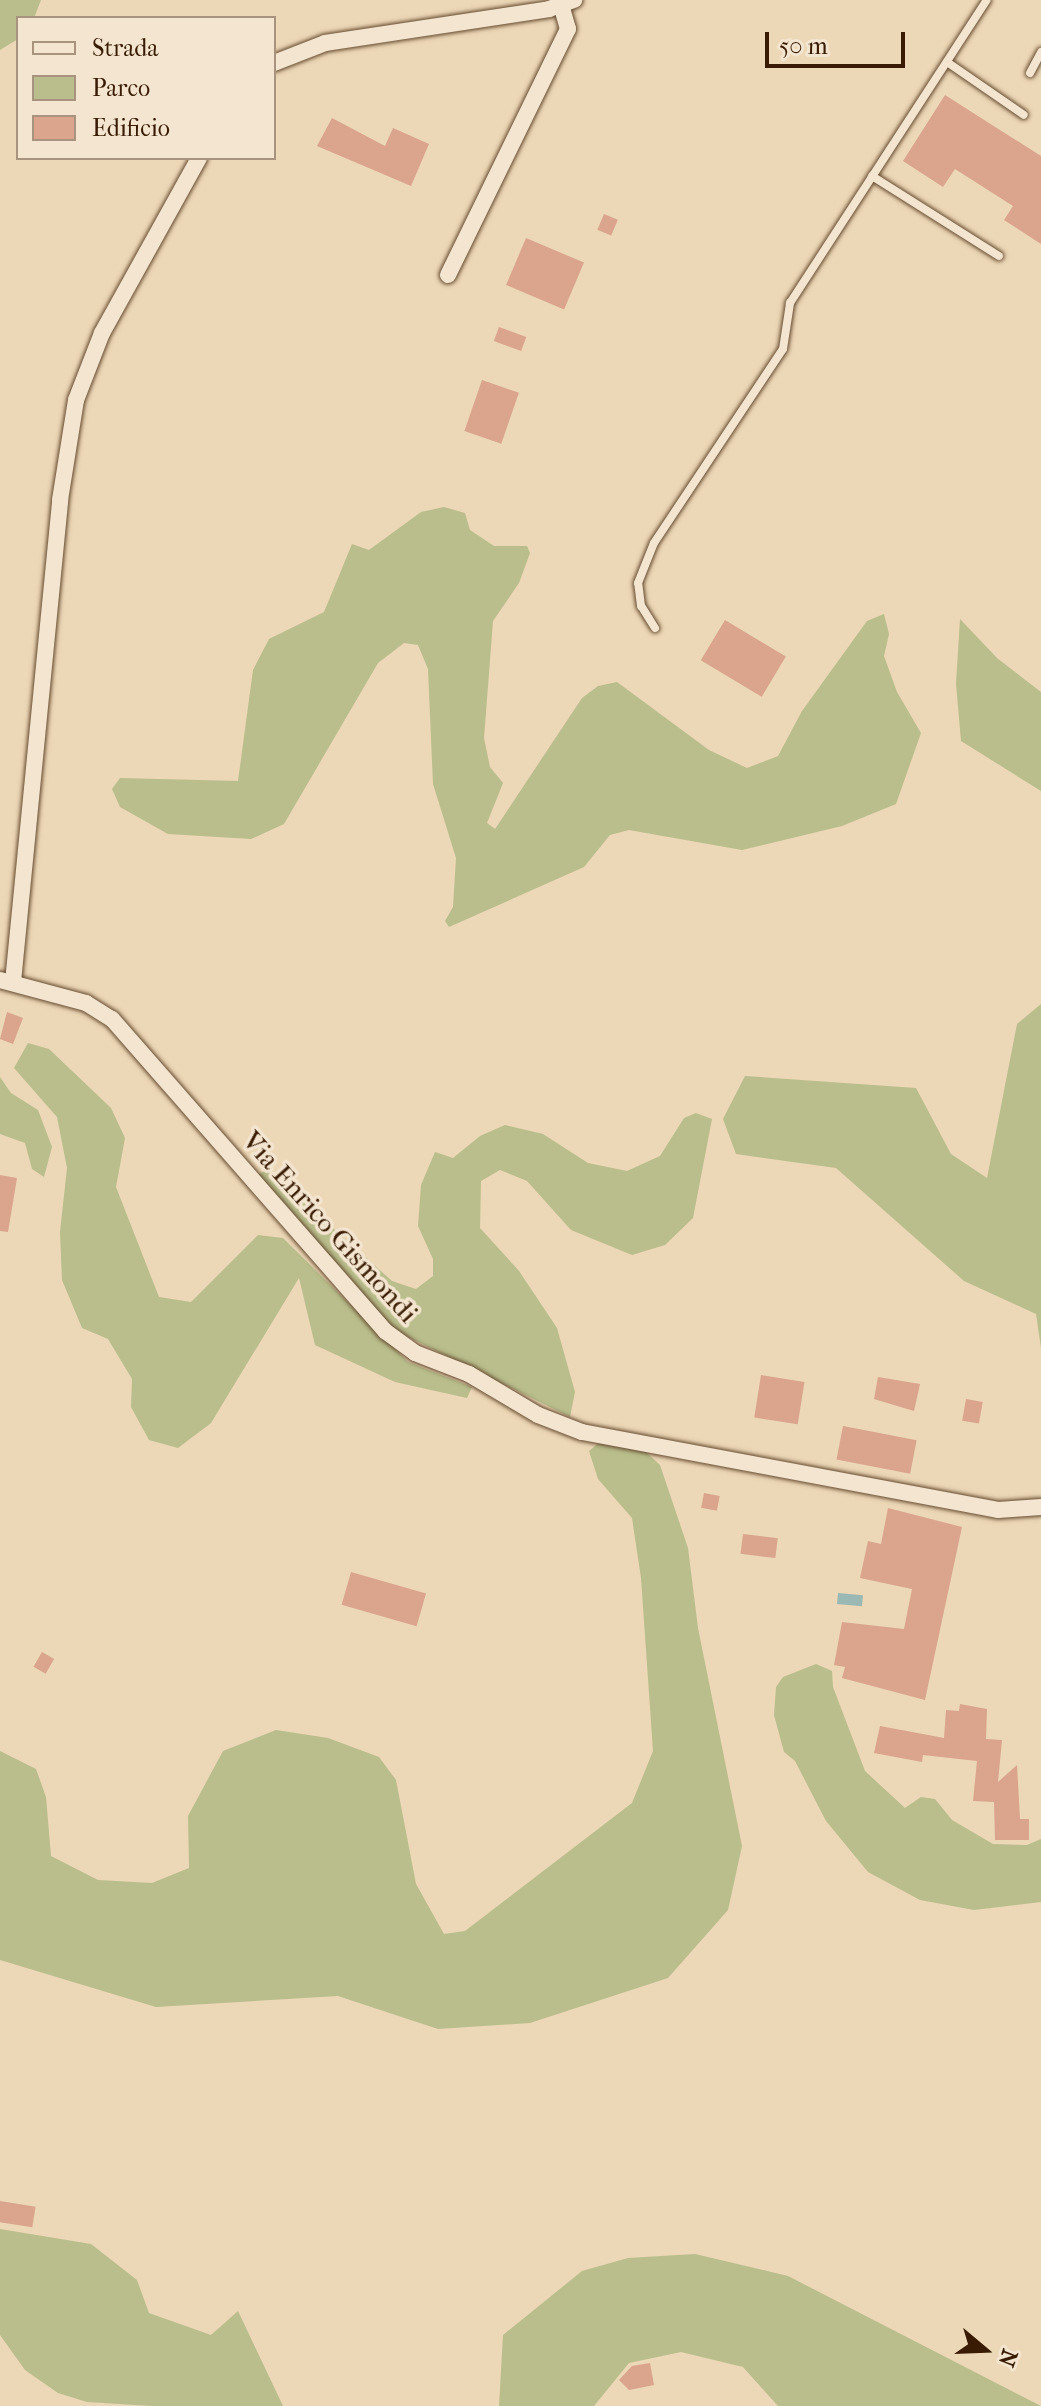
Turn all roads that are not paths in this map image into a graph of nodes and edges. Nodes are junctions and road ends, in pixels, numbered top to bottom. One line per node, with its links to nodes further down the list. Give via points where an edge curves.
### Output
1 (987, 0): 5 (lane)
2 (568, 2): 4 (street, via 325,43); 11 (street, via 568,29)
3 (1041, 52): 6 (lane)
4 (276, 62)
5 (947, 62): 7 (lane); 9 (lane)
6 (1030, 73)
7 (1024, 115)
8 (198, 160): 13 (street, via 102,333 76,400 60,500 31,832)
9 (872, 176): 10 (lane); 12 (lane, via 790,303 783,349 654,543 638,583 641,606)
10 (999, 256)
11 (448, 275)
12 (655, 628)
13 (6, 981): 14 (street, Via Enrico Gismondi, via 86,1003 112,1019 385,1331 415,1353 469,1374 538,1415 577,1431 998,1510)
14 (1041, 1507)

